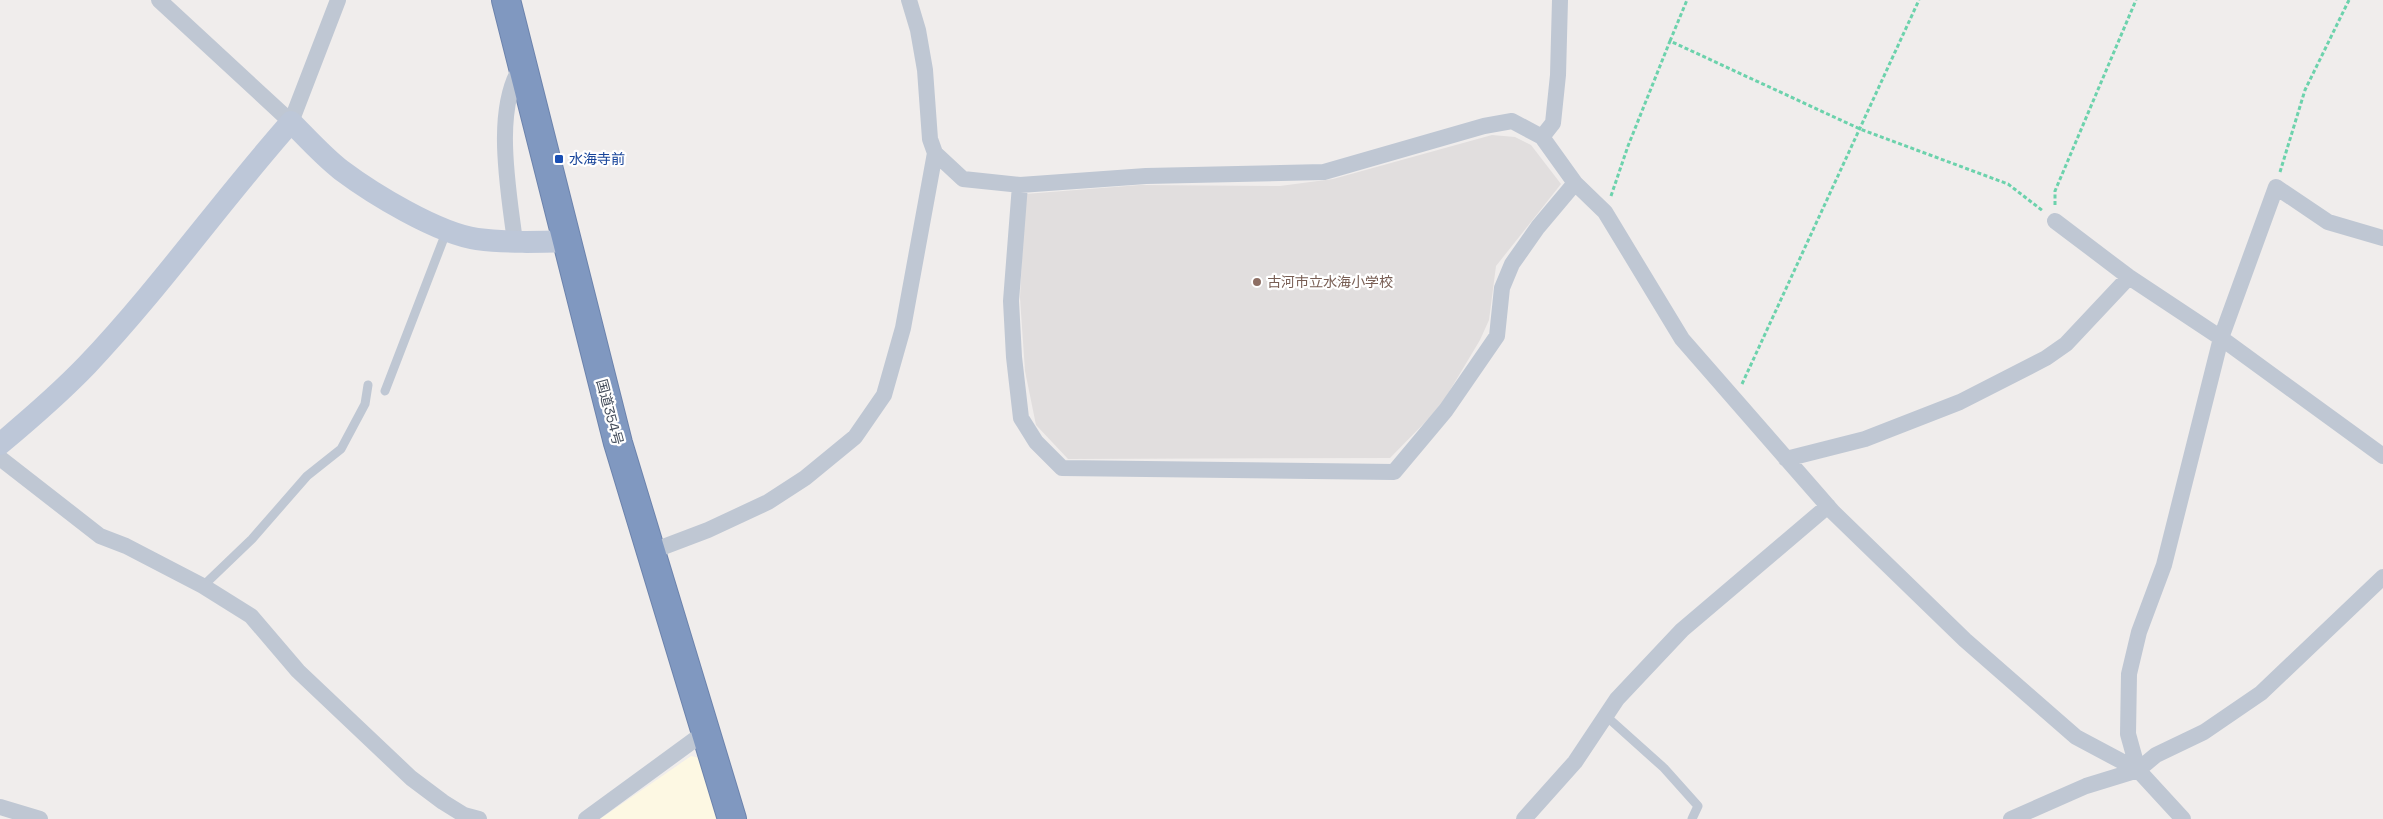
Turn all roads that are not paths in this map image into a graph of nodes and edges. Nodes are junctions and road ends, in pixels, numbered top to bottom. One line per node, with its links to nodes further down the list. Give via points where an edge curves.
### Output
1 (158, 0): 7 (street)
2 (338, 0): 7 (street)
3 (909, 0): 9 (street, via 925,70 930,139)
4 (1560, 0): 8 (street, via 1553,123)
5 (513, 8): 6 (highway, 国道354号)
6 (523, 64): 15 (street, via 514,76 507,101 506,152); 16 (highway, 国道354号)
7 (292, 122): 13 (street, via 340,169); 21 (street, via 87,365)
8 (1542, 138): 10 (street); 11 (street, via 1512,121 1484,126 1324,172 1146,176)
9 (935, 153): 11 (street, via 963,179); 26 (street, via 900,338 884,395 855,437 805,478 768,502)
10 (1575, 182): 11 (street, via 1512,264 1502,288 1497,336 1446,410 1394,472 1062,468 1036,442 1021,418 1011,301); 24 (street, via 1605,212 1682,339)
11 (1020, 185)
12 (2055, 221): 17 (street)
13 (447, 230): 15 (street, via 475,239); 20 (lane)
14 (2383, 238): 18 (street, via 2328,222 2276,187)
15 (516, 242): 16 (street)
16 (568, 242): 26 (highway, 国道354号, via 591,342)
17 (2129, 277): 18 (street); 24 (street, via 2066,344 2046,358 1951,406 1866,439)
18 (2221, 338): 22 (street); 31 (street, via 2164,565 2139,632 2129,674 2128,734)
19 (368, 385): 28 (lane, via 365,404 341,449 307,476 252,540)
20 (386, 391)
21 (0, 444)
22 (2383, 456)
23 (0, 458): 28 (street, via 100,536)
24 (1786, 460): 25 (street)
25 (1828, 506): 29 (street, via 1682,630 1617,699); 31 (street, via 1965,640 2076,737)
26 (650, 552): 30 (highway, 国道354号)
27 (2383, 577): 31 (street, via 2261,693 2204,732 2156,755)
28 (202, 586): 34 (street, via 250,616 298,671 411,778 464,815)
29 (1606, 716): 37 (street, via 1576,762); 38 (lane, via 1664,768 1698,806)
30 (705, 732): 35 (street); 36 (highway, 国道354号)
31 (2138, 770): 39 (street, via 2086,786); 40 (street)
32 (0, 806): 33 (street)
33 (40, 819)
34 (479, 819)
35 (586, 819)
36 (732, 819)
37 (1524, 819)
38 (1692, 819)
39 (2011, 819)
40 (2183, 819)

